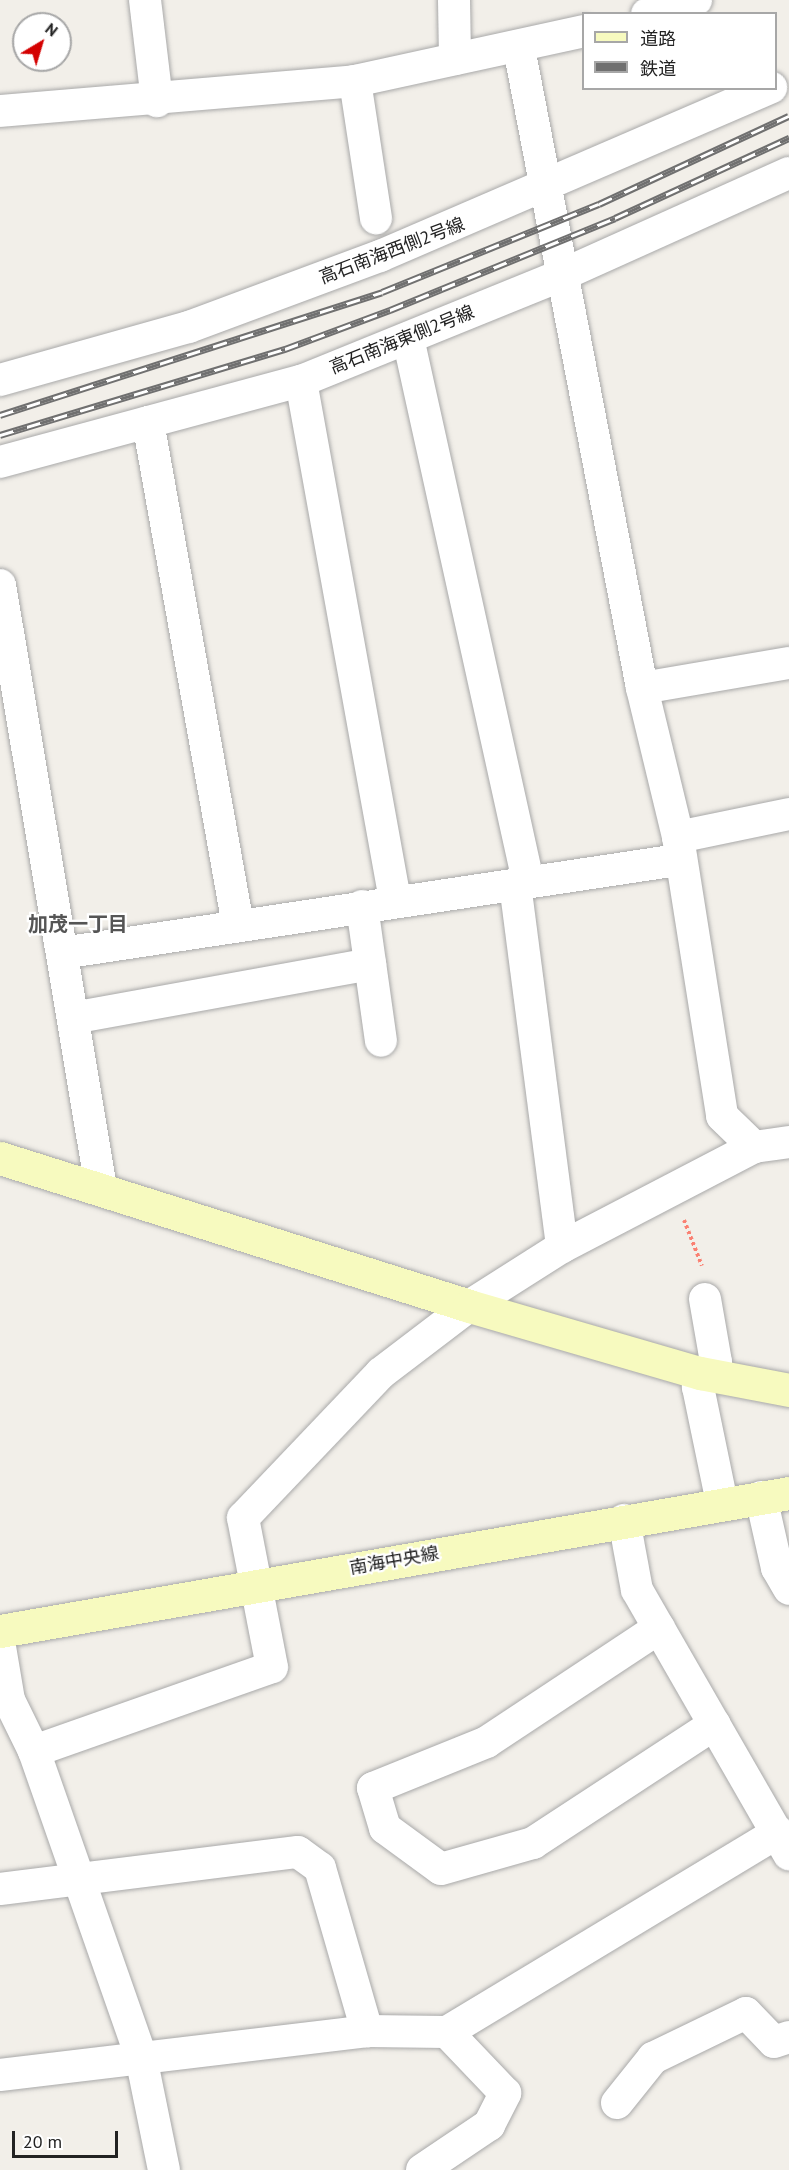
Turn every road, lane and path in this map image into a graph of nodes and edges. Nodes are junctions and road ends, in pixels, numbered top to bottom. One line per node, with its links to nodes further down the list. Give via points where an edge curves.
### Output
1 (145, 0): 10 (street)
2 (454, 0): 7 (street)
3 (696, 0): 4 (street)
4 (653, 12)
5 (582, 32): 6 (street)
6 (519, 48): 7 (street); 13 (street)
7 (455, 58): 8 (street)
8 (355, 81): 10 (street); 14 (street)
9 (767, 90): 13 (street, 高石南海西側2号線)
10 (157, 101): 11 (street)
11 (0, 111)
12 (789, 173): 15 (street, 高石南海東側2号線)
13 (546, 189): 15 (street); 17 (street, 高石南海西側2号線, via 189,327)
14 (376, 218)
15 (562, 275): 16 (street, 高石南海東側2号線); 23 (street)
16 (408, 338): 18 (street, 高石南海東側2号線); 27 (street)
17 (0, 380)
18 (301, 381): 19 (street, 高石南海東側2号線); 28 (street)
19 (148, 422): 20 (street, 高石南海東側2号線); 30 (street)
20 (0, 462)
21 (0, 585): 24 (street)
22 (789, 663): 23 (street)
23 (642, 688): 26 (street)
24 (14, 752): 31 (street)
25 (789, 814): 26 (street)
26 (678, 848): 27 (street); 36 (street, via 722,1116)
27 (522, 883): 28 (street); 40 (street)
28 (395, 900): 29 (street)
29 (362, 906): 30 (street); 32 (street)
30 (238, 925): 31 (street)
31 (62, 953): 33 (street)
32 (370, 964): 33 (street); 34 (street)
33 (73, 1018): 39 (street)
34 (381, 1041)
35 (789, 1142): 36 (street)
36 (754, 1147): 38 (street)
37 (0, 1158): 39 (street)
38 (671, 1187): 40 (street); 41 (path, via 711,1291)
39 (101, 1188): 42 (street)
40 (562, 1247): 42 (street)
41 (705, 1299): 43 (street, via 716,1362)
42 (469, 1306): 43 (street); 48 (street, via 381,1373 243,1518)
43 (708, 1374): 44 (street); 46 (street, via 698,1387)
44 (789, 1390)
45 (775, 1495): 46 (street, 南海中央線); 49 (street, via 777,1568)
46 (722, 1503): 47 (street, 南海中央線)
47 (624, 1520): 48 (street, 南海中央線); 50 (street, via 637,1590)
48 (256, 1586): 51 (street, 南海中央線); 55 (street, via 272,1667)
49 (789, 1589)
50 (660, 1628): 54 (street); 54 (street, via 487,1742 373,1788 386,1828 441,1869 533,1843)
51 (0, 1631)
52 (0, 1647): 53 (street)
53 (5, 1701): 55 (street)
54 (715, 1724): 56 (street)
55 (33, 1751): 57 (street)
56 (783, 1843): 60 (street)
57 (79, 1882): 58 (street); 59 (street, via 298,1852 320,1868); 62 (street)
58 (0, 1889)
59 (367, 2031): 60 (street); 62 (street)
60 (447, 2032): 66 (street, via 505,2093 489,2125)
61 (789, 2037): 64 (street, via 774,2042 746,2013 653,2058)
62 (141, 2057): 63 (street); 65 (street)
63 (0, 2074)
64 (617, 2103)
65 (164, 2170)
66 (422, 2170)

